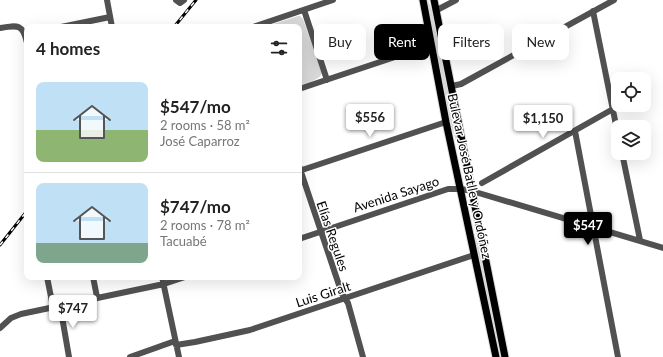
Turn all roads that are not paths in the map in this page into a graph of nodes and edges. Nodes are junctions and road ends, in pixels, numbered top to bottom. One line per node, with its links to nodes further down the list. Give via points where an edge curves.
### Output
1 (107, 0): 12 (street)
2 (176, 0): 3 (street, via 180,3)
3 (184, 0)
4 (333, 0): 9 (street)
5 (423, 0): 18 (main road, Bulevar José Batlle y Ordóñez)
6 (434, 0): 10 (main road, Bulevar José Batlle y Ordóñez)
7 (456, 0): 10 (street)
8 (614, 0): 11 (street)
9 (304, 10): 15 (street); 19 (street)
10 (437, 10): 20 (main road, Bulevar José Batlle y Ordóñez)
11 (593, 12): 20 (street, via 461,84); 22 (street)
12 (110, 17): 13 (street); 14 (street)
13 (76, 24)
14 (111, 24)
15 (263, 24)
16 (0, 28): 17 (street, via 17,26)
17 (24, 32)
18 (431, 44): 19 (street); 24 (main road, Bulevar José Batlle y Ordóñez)
19 (327, 80): 21 (street)
20 (452, 86): 31 (main road, Bulevar José Batlle y Ordóñez)
21 (302, 89)
22 (611, 99)
23 (611, 110): 25 (street)
24 (446, 122): 27 (street); 30 (main road, Bulevar José Batlle y Ordóñez)
25 (575, 131): 29 (street); 32 (street)
26 (623, 160): 35 (street)
27 (302, 169)
28 (302, 176): 33 (street, Elías Regules)
29 (482, 183)
30 (461, 189): 31 (street, Avenida Sayago); 33 (street, Avenida Sayago, via 448,189); 37 (main road, Bulevar José Batlle y Ordóñez)
31 (472, 191): 32 (street, Avenida Sayago); 51 (main road, Bulevar José Batlle y Ordóñez)
32 (594, 227): 35 (street, Avenida Sayago); 52 (street)
33 (320, 232): 34 (street, Avenida Sayago); 42 (street, Elías Regules)
34 (302, 238)
35 (640, 240): 36 (street, Avenida Sayago)
36 (663, 248)
37 (474, 255): 42 (street, Luis Giralt); 50 (main road, Bulevar José Batlle y Ordóñez)
38 (48, 280): 43 (street)
39 (94, 280): 41 (street)
40 (163, 280): 41 (street); 45 (street)
41 (97, 297): 43 (street)
42 (345, 298): 45 (street, Luis Giralt, via 250,330 194,342); 49 (street, Elías Regules)
43 (56, 306): 44 (street, via 16,316); 46 (street)
44 (0, 328)
45 (176, 343): 47 (street, Luis Giralt); 48 (street)
46 (69, 357)
47 (130, 357)
48 (179, 357)
49 (363, 357)
50 (496, 357)
51 (505, 357)
52 (618, 357)

